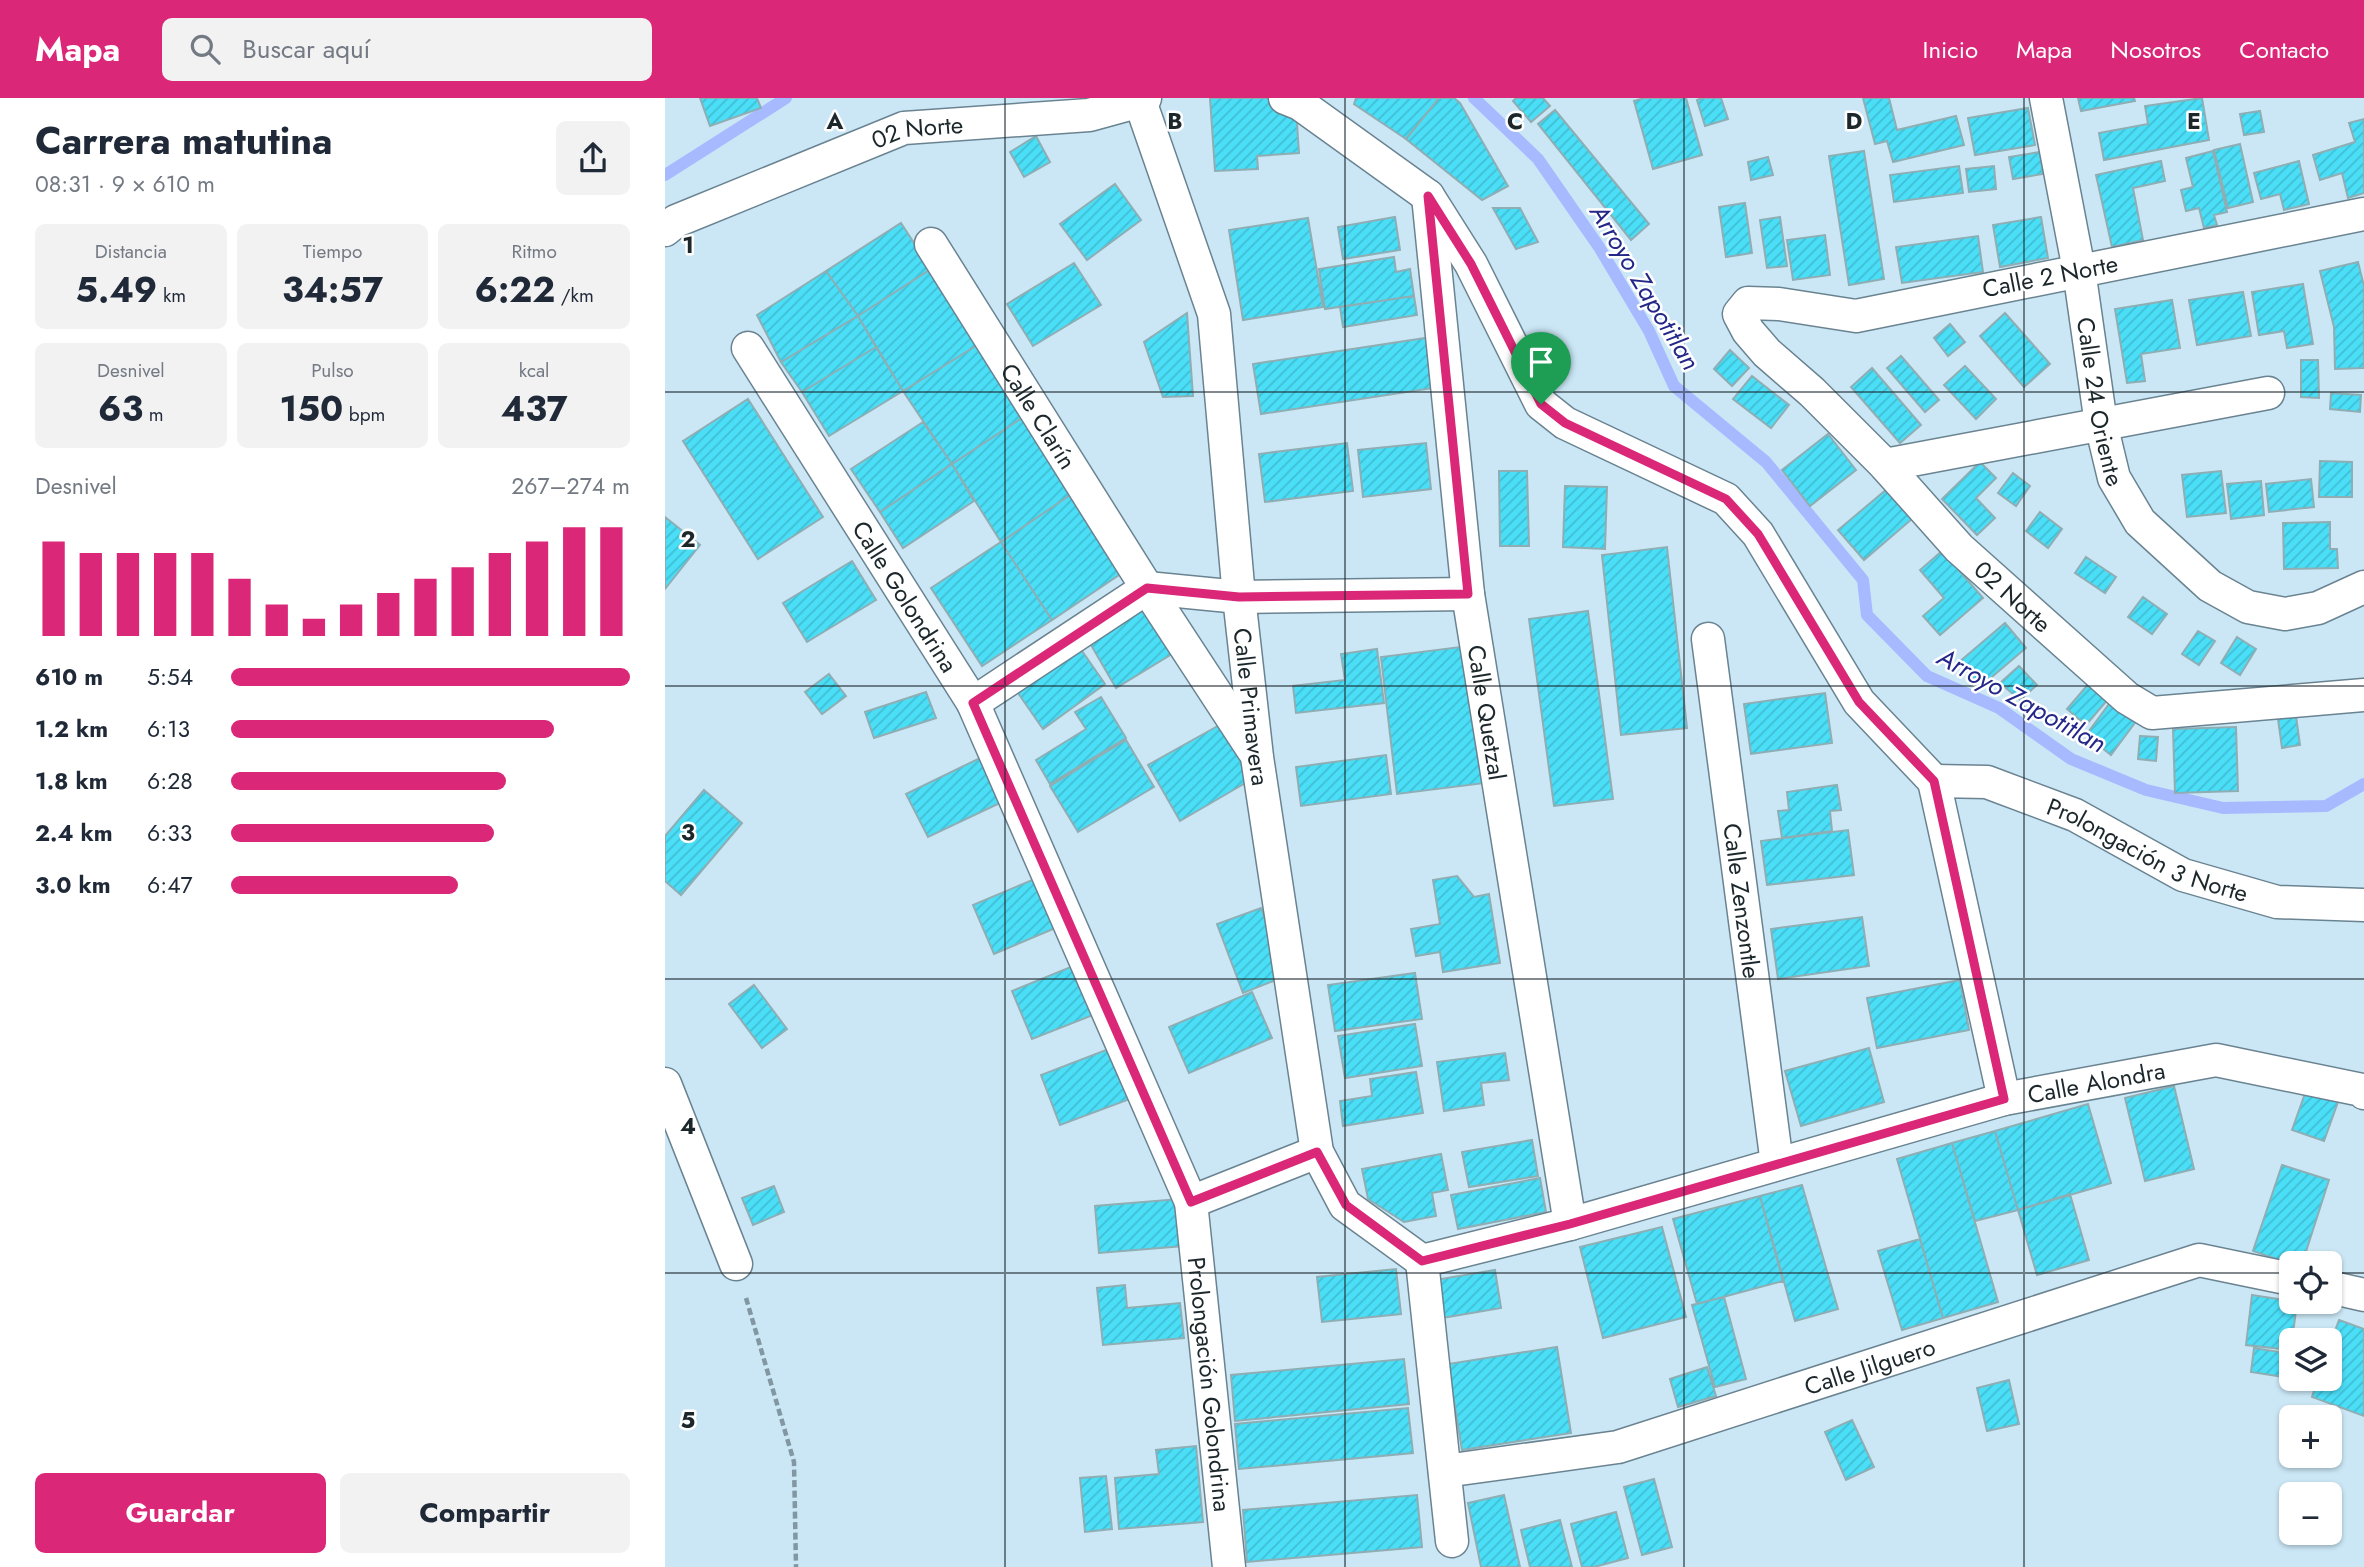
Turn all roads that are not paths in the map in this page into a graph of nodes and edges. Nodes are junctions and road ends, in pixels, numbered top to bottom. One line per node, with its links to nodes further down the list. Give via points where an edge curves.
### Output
1 (1285, 98): 4 (street, via 1300,104)
2 (2046, 98): 8 (street, Calle 24 Oriente)
3 (1142, 100): 6 (street, 02 Norte, via 1089,115 904,128 675,221); 17 (street, Calle Primavera, via 1214,314)
4 (1428, 196): 16 (street, Calle Quetzal); 22 (street, via 1471,264 1541,404 1565,423 1726,499 1758,534 1859,702)
5 (2364, 214): 8 (street, Calle 2 Norte)
6 (665, 230)
7 (931, 244): 15 (street, Calle Clarín)
8 (2079, 270): 9 (street, Calle 2 Norte, via 1856,316 1748,303); 12 (street, Calle 24 Oriente)
9 (1739, 314): 13 (street, 02 Norte, via 1767,353)
10 (748, 348): 20 (street, Calle Golondrina)
11 (2268, 393): 12 (street)
12 (2101, 424): 13 (street); 14 (street, Calle 24 Oriente, via 2114,478 2140,522 2210,586 2248,607 2285,614 2318,608)
13 (1885, 465): 19 (street, 02 Norte, via 1959,548 2127,698 2152,713)
14 (2364, 586)
15 (1147, 588): 17 (street); 20 (street); 21 (street, Calle Clarín)
16 (1468, 594): 17 (street); 30 (street, Calle Quetzal)
17 (1239, 597): 21 (street, Calle Primavera)
18 (1708, 639): 28 (street, Calle Zenzontle)
19 (2364, 695)
20 (973, 703): 29 (street, Calle Golondrina)
21 (1257, 757): 27 (street, Calle Primavera)
22 (1934, 781): 23 (street, Prolongación 3 Norte, via 1987,782 2075,815 2182,875 2277,902); 26 (street)
23 (2364, 905)
24 (665, 1084): 32 (street)
25 (2364, 1093): 26 (street, Calle Alondra, via 2216,1060)
26 (2004, 1099): 28 (street, Calle Alondra)
27 (1317, 1152): 29 (street); 31 (street, via 1346,1205)
28 (1777, 1164): 30 (street, Calle Alondra)
29 (1191, 1202): 38 (street, Prolongación Golondrina)
30 (1570, 1224): 31 (street, Calle Alondra)
31 (1422, 1261): 36 (street)
32 (736, 1264)
33 (2279, 1276): 36 (street, Calle Jilguero, via 2199,1259 1619,1447)
34 (2342, 1290): 35 (street)
35 (2364, 1295)
36 (1445, 1471): 37 (street)
37 (1452, 1541)
38 (1229, 1567)

